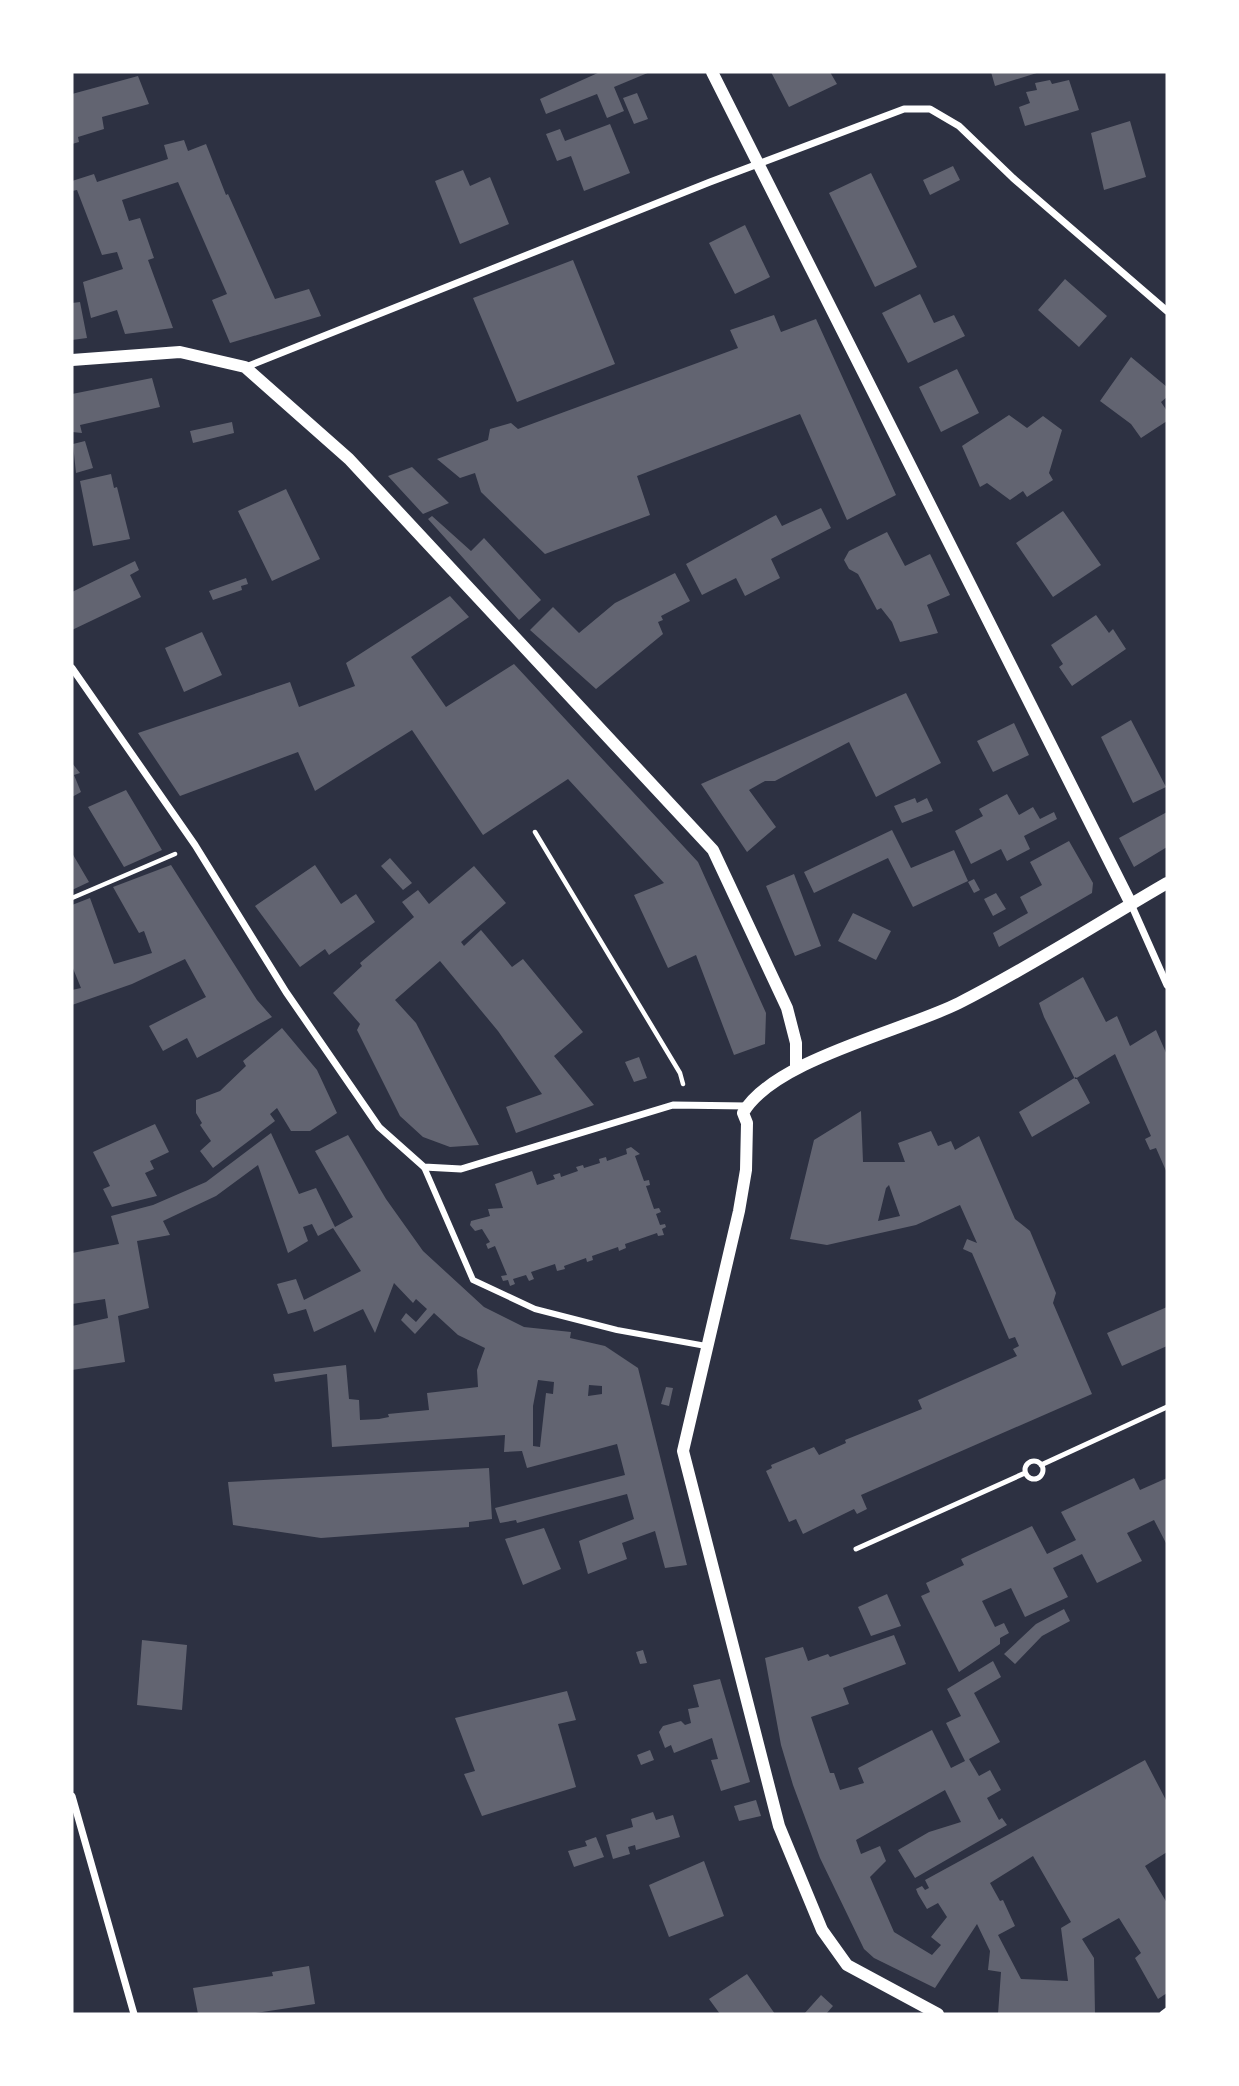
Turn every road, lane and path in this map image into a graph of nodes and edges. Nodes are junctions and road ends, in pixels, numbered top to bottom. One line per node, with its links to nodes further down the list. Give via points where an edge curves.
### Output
1 (712, 72): 2 (street)
2 (760, 164): 3 (street, via 904,109 930,109 959,126); 5 (street); 11 (street)
3 (1167, 311)
4 (72, 360): 5 (street, via 180,352)
5 (245, 367): 13 (street, via 349,459 713,850 787,1008 796,1043)
6 (72, 668): 8 (street)
7 (535, 832): 14 (path, via 680,1073)
8 (195, 845): 10 (path); 16 (street, via 280,982 379,1127)
9 (1167, 883): 11 (street)
10 (72, 898)
11 (1131, 904): 12 (street); 13 (street, via 958,1003)
12 (1167, 985)
13 (796, 1069): 15 (street, via 760,1091)
14 (690, 1105): 15 (street); 16 (street, via 673,1105 461,1169)
15 (747, 1106): 17 (street, via 743,1113 747,1122 746,1170 741,1201)
16 (424, 1167): 17 (street, via 473,1280 535,1309)
17 (706, 1346): 24 (street, via 683,1451 779,1826 822,1930 847,1965)
18 (1167, 1407): 19 (lane)
19 (1041, 1465): 20 (lane, via 1032,1461); 20 (lane, via 1040,1476 1034,1479)
20 (1025, 1473): 21 (lane)
21 (856, 1549)
22 (72, 1796): 23 (street)
23 (134, 2014)
24 (938, 2014)

